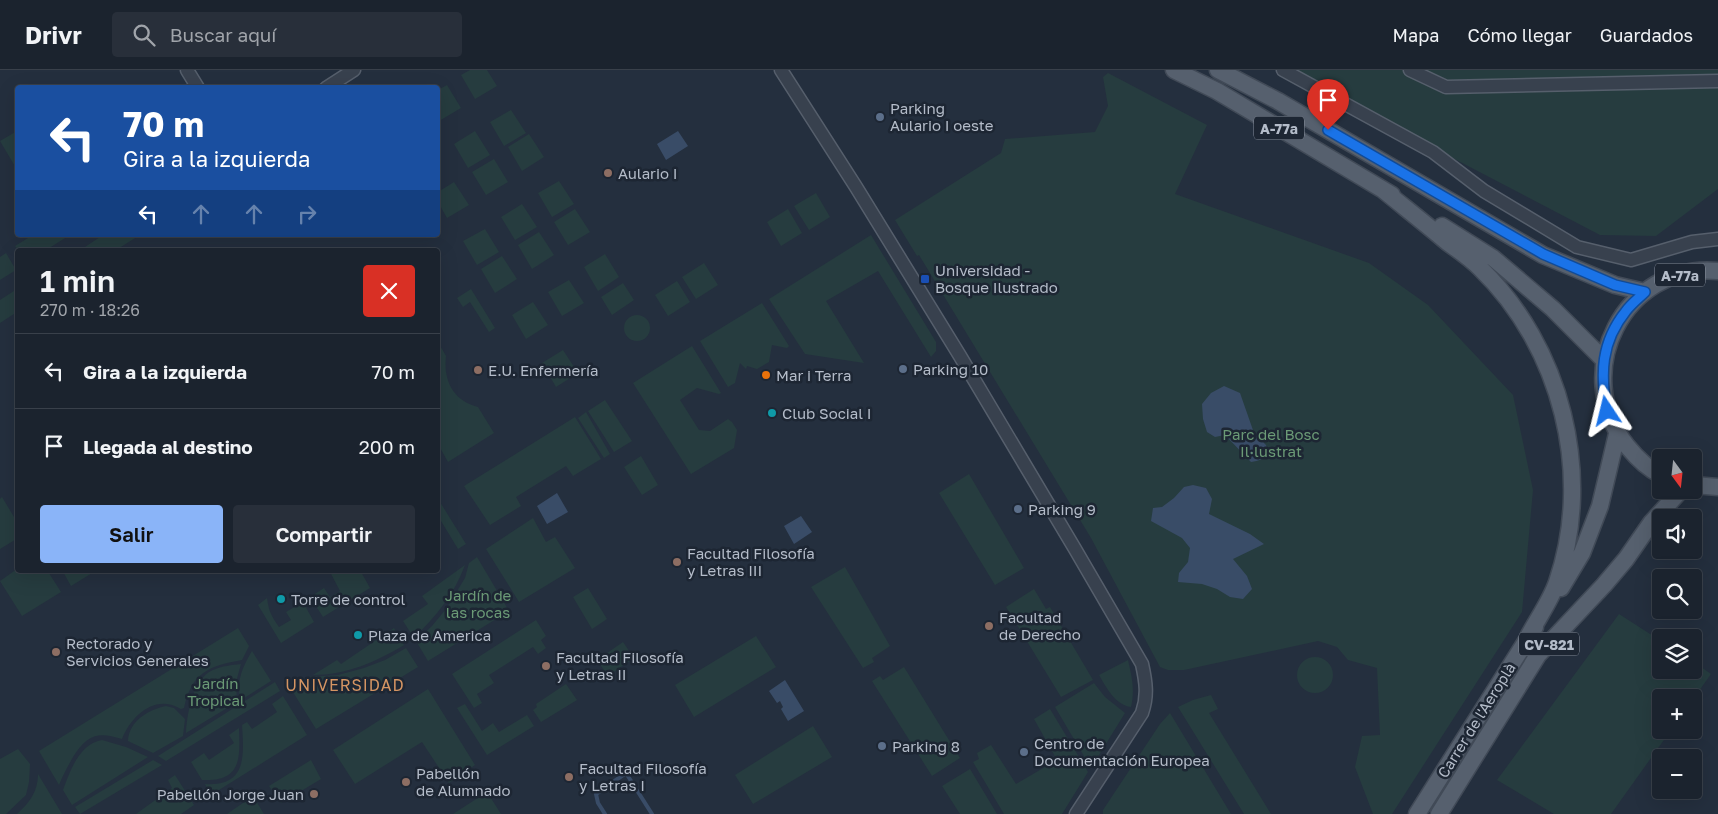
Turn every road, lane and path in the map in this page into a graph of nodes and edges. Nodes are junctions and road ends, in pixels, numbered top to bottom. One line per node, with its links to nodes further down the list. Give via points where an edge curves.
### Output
1 (187, 70): 9 (street)
2 (354, 70): 10 (street)
3 (781, 70): 22 (street, via 960,356 1142,664 1146,686 1142,713)
4 (1174, 70): 11 (main road, A-77a, via 1217,91)
5 (1218, 70): 14 (main road, A-77a, via 1278,101 1543,254 1615,285)
6 (1283, 70): 12 (street, via 1432,152 1484,190 1577,247 1632,260 1692,242)
7 (1410, 70): 8 (street, via 1446,87)
8 (1718, 81)
9 (196, 85)
10 (331, 85)
11 (1382, 189): 15 (main road, A-77a, via 1493,258 1553,309); 21 (main road, via 1480,268 1529,331 1550,372 1564,415 1571,463 1572,510 1557,583)
12 (1718, 239)
13 (1718, 270): 14 (main road, A-77a, via 1687,272)
14 (1645, 292): 15 (main road, A-77a, via 1626,311 1612,334)
15 (1604, 360): 16 (main road, A-77a, via 1602,385 1607,411)
16 (1617, 434): 17 (main road, A-77a, via 1635,456); 21 (main road, Carrer de l'Aeroplà / CV-821, via 1600,506 1582,553)
17 (1652, 468)
18 (1702, 486): 19 (main road)
19 (1717, 488)
20 (1672, 499): 24 (main road, Carrer de l'Aeroplà / CV-821, via 1604,585 1538,655)
21 (1529, 635): 23 (main road, Carrer de l'Aeroplà / CV-821)
22 (1076, 814)
23 (1417, 814)
24 (1439, 814)

